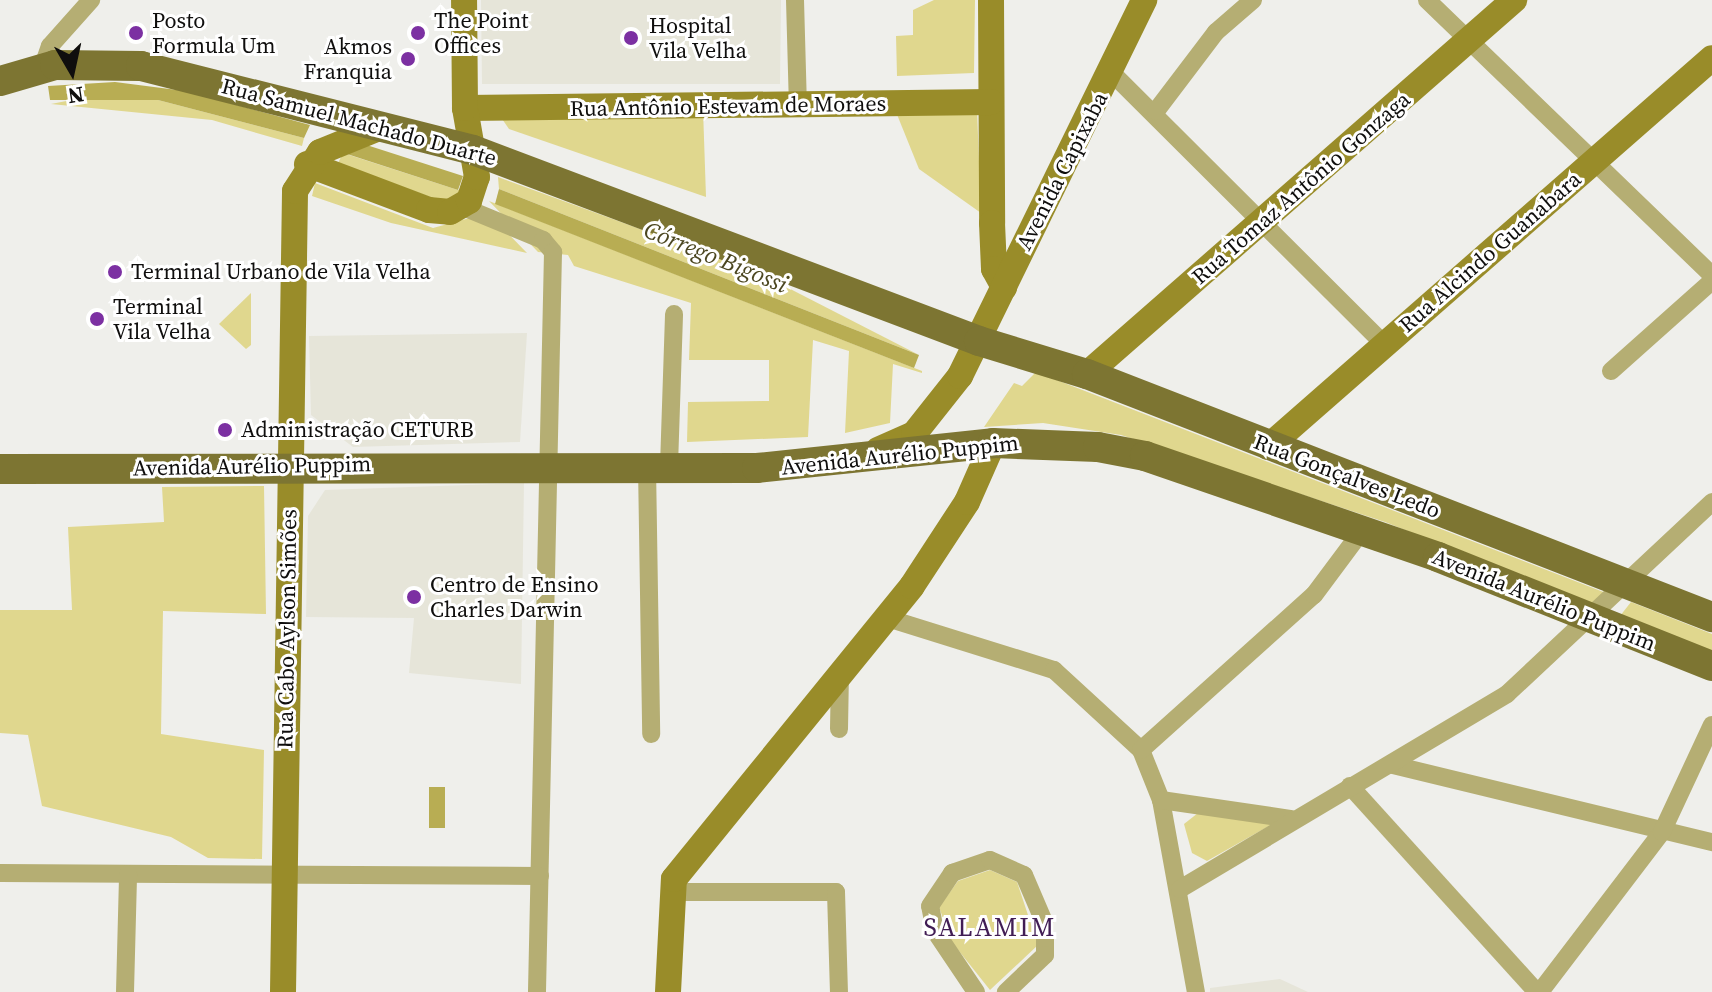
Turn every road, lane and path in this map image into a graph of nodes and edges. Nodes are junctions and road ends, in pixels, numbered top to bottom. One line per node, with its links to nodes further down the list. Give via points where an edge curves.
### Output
1 (91, 0): 12 (street, via 50,46)
2 (464, 0): 17 (street)
3 (795, 0): 16 (street)
4 (991, 0): 15 (street)
5 (1144, 0): 13 (street, Avenida Capixaba)
6 (1253, 0): 18 (street, via 1216,32)
7 (1427, 0): 9 (street)
8 (1514, 0): 9 (street, Rua Tomaz Antônio Gonzaga)
9 (1468, 42): 22 (street); 25 (street, Rua Tomaz Antônio Gonzaga)
10 (1712, 58): 22 (street, Rua Alcindo Guanabara)
11 (0, 63): 12 (main road)
12 (41, 67): 14 (main road, Rua Samuel Machado Duarte); 19 (main road, Rua Samuel Machado Duarte, via 161,70)
13 (1112, 73): 18 (street); 27 (street, Avenida Capixaba)
14 (0, 81)
15 (991, 102): 16 (street, Rua Antônio Estevam de Moraes); 26 (street)
16 (798, 106): 17 (street, Rua Antônio Estevam de Moraes)
17 (465, 108): 20 (street, via 451,128); 21 (street)
18 (1156, 111): 25 (street)
19 (384, 126): 20 (main road, Rua Samuel Machado Duarte); 23 (street, via 351,134)
20 (427, 136): 21 (main road, Rua Samuel Machado Duarte)
21 (473, 150): 24 (street, via 477,185); 31 (main road, Rua Samuel Machado Duarte)
22 (1594, 161): 28 (street); 32 (street, Rua Alcindo Guanabara)
23 (307, 164): 24 (street, via 429,210); 39 (street, Rua Cabo Aylson Simões, via 295,191)
24 (463, 207): 37 (street, via 543,240 553,252)
25 (1267, 220): 32 (street); 34 (street, Rua Tomaz Antônio Gonzaga)
26 (992, 223): 27 (street); 29 (street, via 994,269)
27 (1021, 253): 29 (street, Avenida Capixaba)
28 (1712, 278): 33 (street)
29 (1004, 287): 31 (street, Avenida Capixaba)
30 (674, 314): 40 (street)
31 (979, 341): 34 (main road, Rua Gonçalves Ledo); 38 (street, Avenida Capixaba, via 948,395 914,434)
32 (1384, 344): 36 (street, Rua Alcindo Guanabara)
33 (1611, 371)
34 (1087, 374): 36 (main road, Rua Gonçalves Ledo)
35 (993, 443): 38 (main road, Avenida Aurélio Puppim); 43 (main road, Avenida Aurélio Puppim, via 1043,441 1145,456); 46 (street, via 967,502)
36 (1268, 447): 44 (main road, Rua Gonçalves Ledo)
37 (544, 464): 39 (main road, Avenida Aurélio Puppim); 40 (main road, Avenida Aurélio Puppim); 63 (street)
38 (841, 464): 40 (main road, Avenida Aurélio Puppim)
39 (289, 465): 41 (main road, Avenida Aurélio Puppim); 62 (street, Rua Cabo Aylson Simões)
40 (658, 466): 52 (street)
41 (0, 469)
42 (1712, 502): 44 (street)
43 (1361, 532): 47 (main road, Avenida Aurélio Puppim); 53 (street, via 1314,595)
44 (1624, 583): 45 (main road, Rua Gonçalves Ledo); 47 (street)
45 (1712, 617)
46 (887, 618): 49 (street); 53 (street, via 1054,670)
47 (1591, 618): 48 (main road, Avenida Aurélio Puppim); 54 (street, via 1507,694)
48 (1712, 666)
49 (840, 673): 51 (street); 64 (street)
50 (1712, 725): 58 (street)
51 (839, 729)
52 (651, 734)
53 (1141, 750): 56 (street)
54 (1393, 765): 55 (street); 58 (street)
55 (1350, 786): 57 (street); 74 (street)
56 (1161, 800): 57 (street); 65 (street)
57 (1292, 819): 65 (street)
58 (1662, 832): 59 (street); 74 (street)
59 (1712, 842)
60 (0, 873): 61 (street)
61 (128, 874): 62 (street); 66 (street)
62 (284, 874): 63 (street); 67 (street, Rua Cabo Aylson Simões)
63 (540, 876): 68 (street)
64 (674, 886): 69 (street); 70 (street, via 836,892)
65 (1180, 889): 73 (street)
66 (125, 992)
67 (283, 992)
68 (537, 992)
69 (668, 992)
70 (839, 992)
71 (976, 992): 72 (street, via 935,931 930,906 952,873 990,860 1024,875 1047,939 1040,962)
72 (1006, 992)
73 (1196, 992)
74 (1538, 992)

